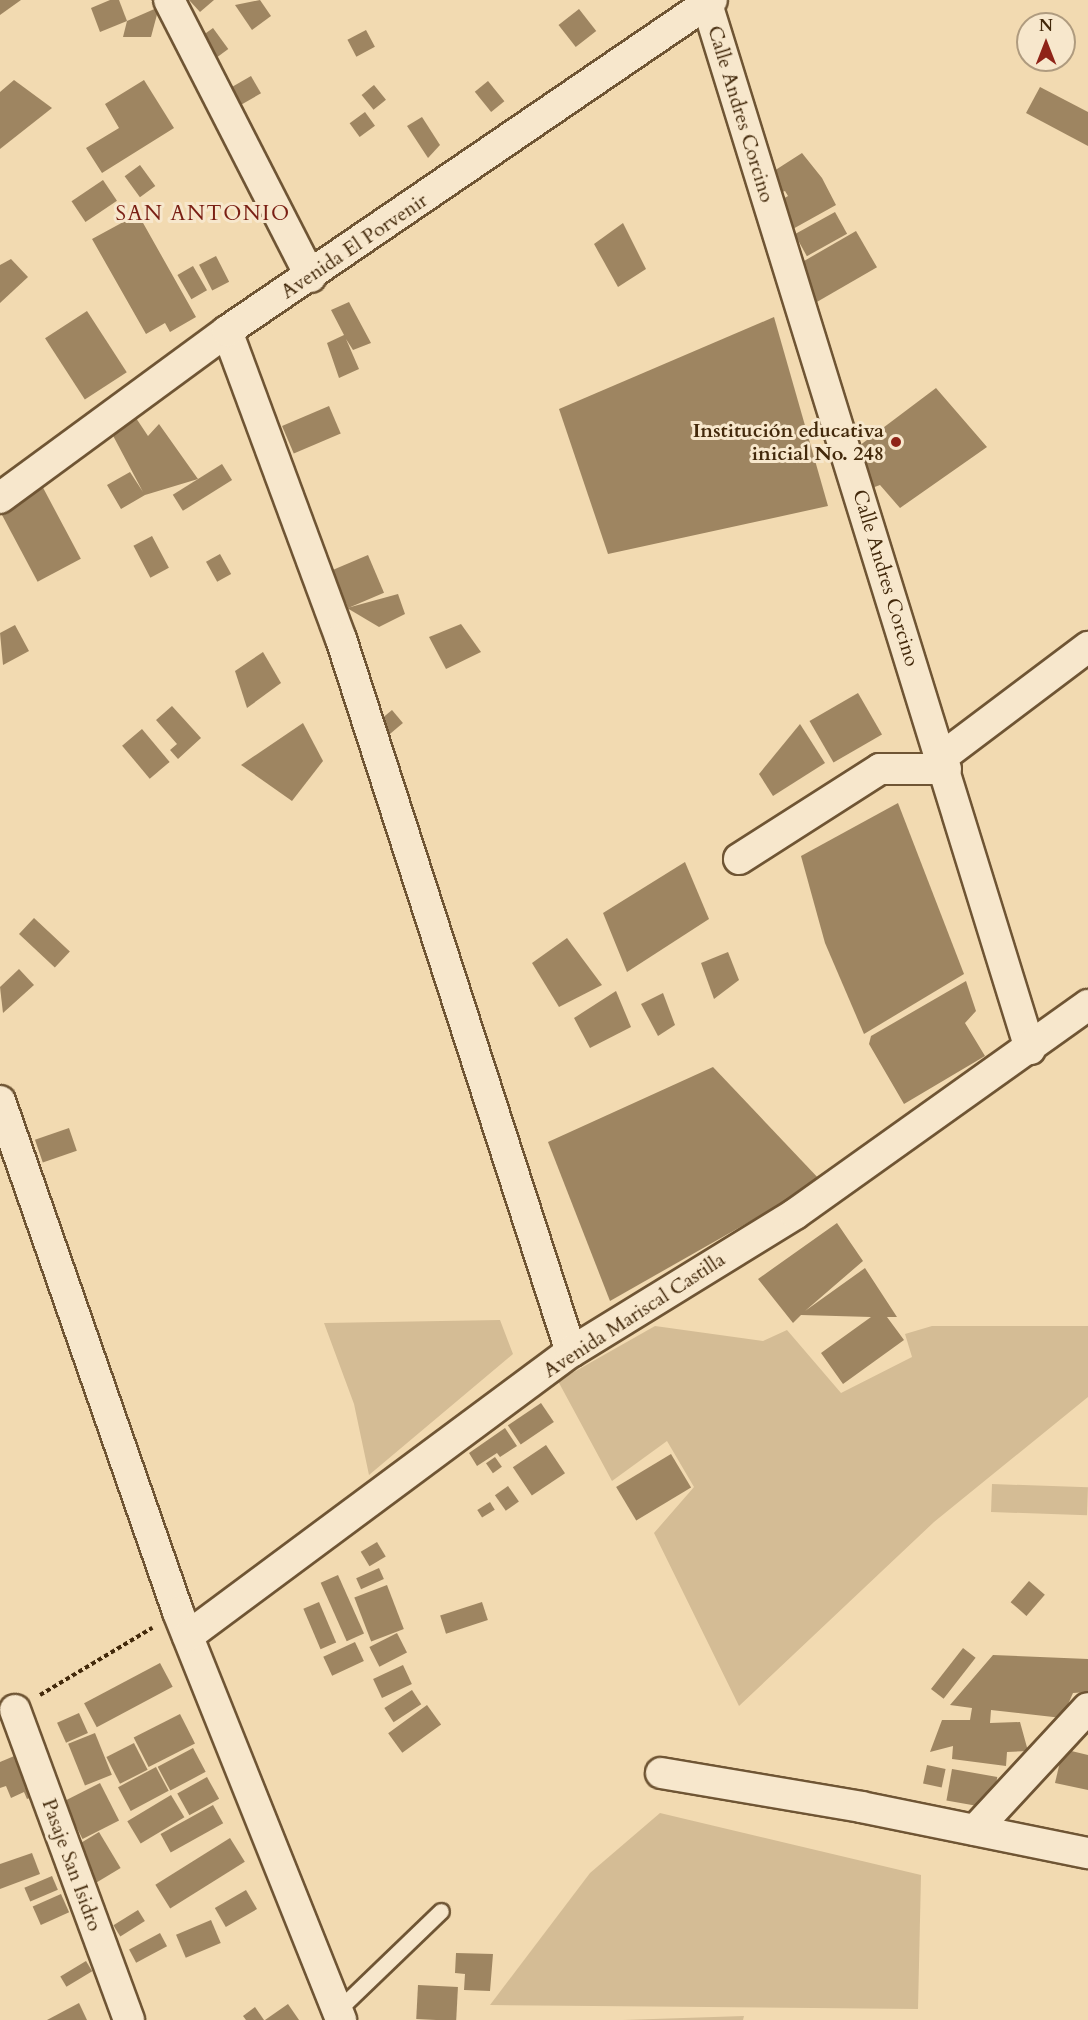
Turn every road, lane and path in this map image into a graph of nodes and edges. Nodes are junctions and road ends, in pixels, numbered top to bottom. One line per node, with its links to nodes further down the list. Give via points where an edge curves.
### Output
1 (169, 0): 3 (street)
2 (709, 2): 3 (street, Avenida El Porvenir); 7 (street, Calle Andres Corcino)
3 (311, 277): 4 (street, Avenida El Porvenir)
4 (227, 331): 5 (street, Avenida El Porvenir); 12 (street, via 341,639)
5 (0, 498)
6 (1088, 647): 7 (street)
7 (944, 763): 8 (street, via 880,769); 10 (street, Calle Andres Corcino)
8 (740, 859)
9 (1088, 1005): 10 (street, Avenida Mariscal Castilla)
10 (1030, 1049): 12 (street, Avenida Mariscal Castilla, via 795,1214)
11 (0, 1101): 13 (street)
12 (571, 1352): 13 (street, Avenida Mariscal Castilla)
13 (183, 1624): 15 (path); 20 (street)
14 (1088, 1708): 17 (street)
15 (15, 1710): 21 (street, Pasaje San Isidro)
16 (661, 1773): 17 (street)
17 (975, 1830): 18 (street)
18 (1088, 1853)
19 (441, 1911): 20 (lane)
20 (339, 2015)
21 (129, 2020)

